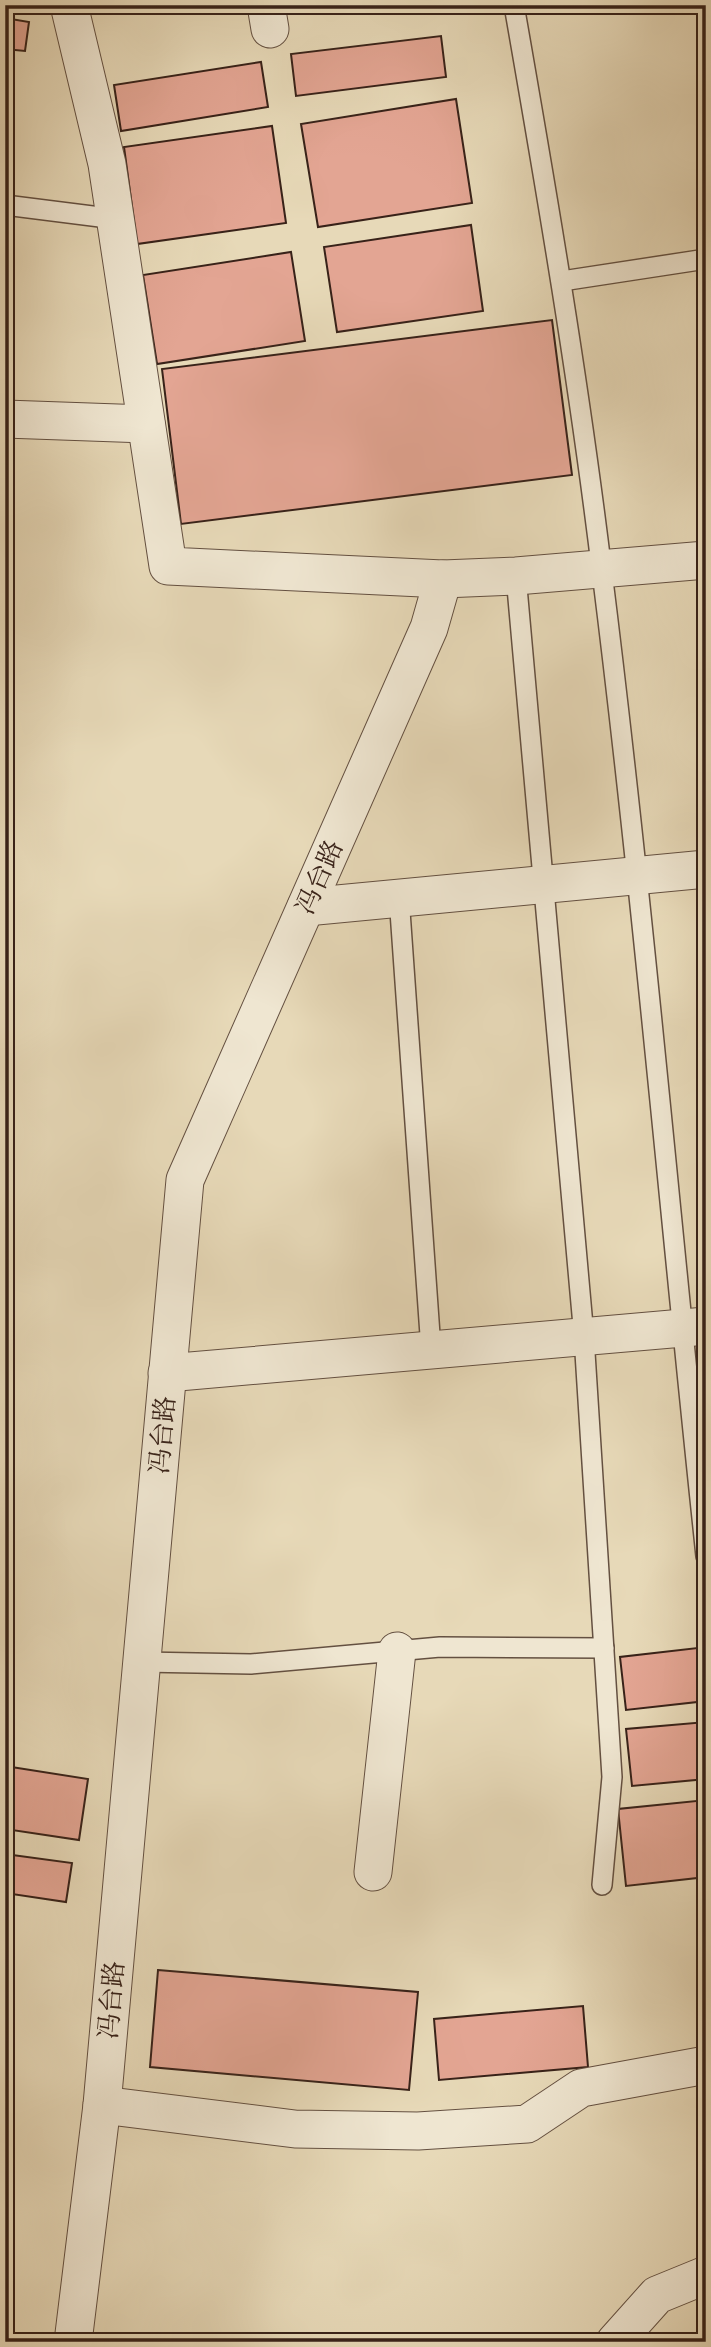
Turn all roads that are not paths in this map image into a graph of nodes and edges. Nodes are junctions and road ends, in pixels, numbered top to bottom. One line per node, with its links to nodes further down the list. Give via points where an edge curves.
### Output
1 (69, 5): 4 (street)
2 (514, 5): 6 (lane)
3 (5, 205): 4 (lane)
4 (116, 219): 8 (street)
5 (706, 259): 6 (lane)
6 (562, 281): 10 (lane)
7 (5, 419): 8 (street)
8 (146, 424): 12 (street, via 168,566)
9 (706, 560): 10 (street)
10 (602, 569): 11 (street); 14 (lane)
11 (516, 576): 12 (street); 15 (lane)
12 (443, 579): 17 (street, 冯台路, via 429,628)
13 (706, 869): 14 (street)
14 (638, 877): 15 (street); 18 (lane)
15 (544, 883): 16 (street); 19 (lane)
16 (399, 897): 17 (street); 20 (lane)
17 (306, 907): 21 (street, 冯台路, via 185,1180)
18 (694, 1327): 19 (street); 22 (lane)
19 (583, 1337): 20 (street); 23 (lane)
20 (431, 1349): 21 (street)
21 (167, 1373): 25 (street, 冯台路)
22 (706, 1556)
23 (604, 1648): 24 (lane); 27 (lane, via 612,1777)
24 (397, 1651): 25 (lane, via 251,1664); 26 (street)
25 (142, 1662): 29 (street, 冯台路)
26 (373, 1872)
27 (602, 1885)
28 (706, 2065): 29 (street, via 581,2088 527,2124 418,2131 295,2129)
29 (102, 2105): 31 (street, 冯台路)
30 (706, 2275): 32 (street, via 657,2295)
31 (73, 2342)
32 (615, 2342)

